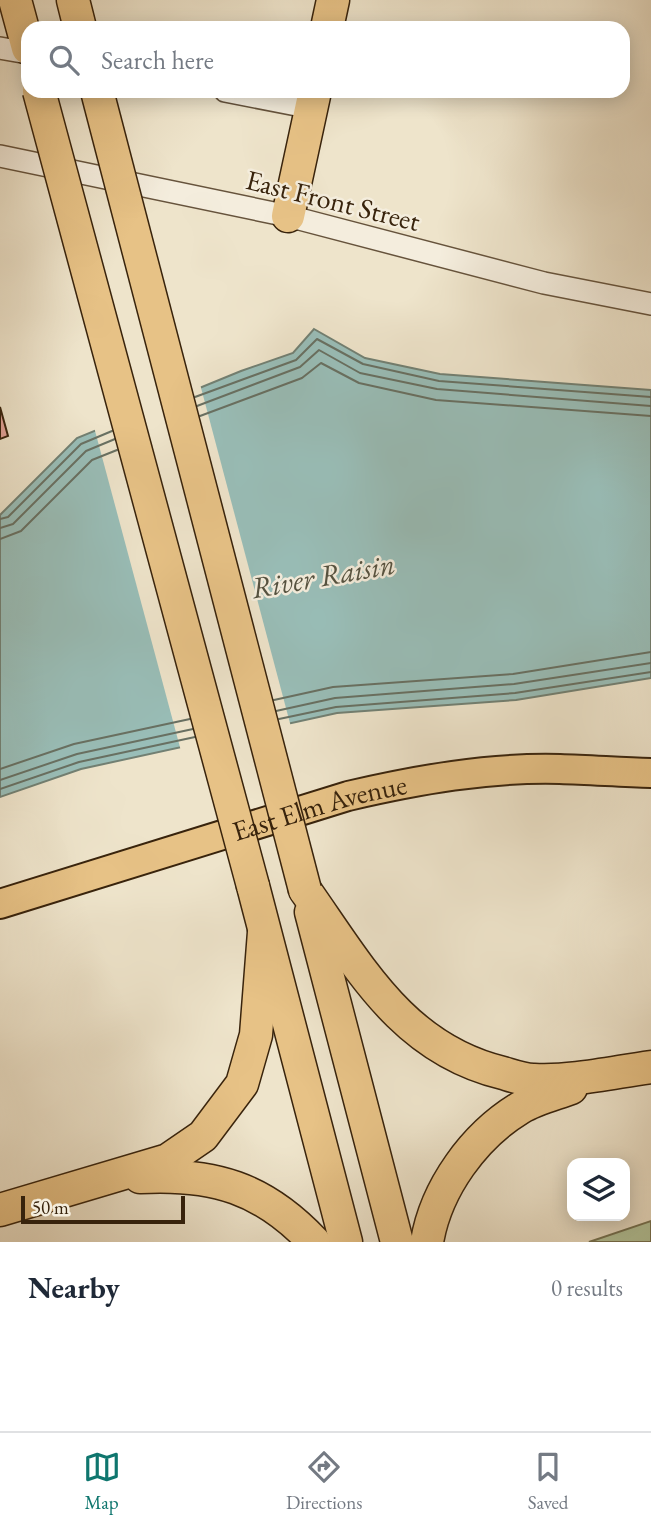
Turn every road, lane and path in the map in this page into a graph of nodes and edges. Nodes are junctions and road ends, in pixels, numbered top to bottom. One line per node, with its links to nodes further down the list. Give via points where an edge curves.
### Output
1 (15, 0): 6 (highway)
2 (73, 0): 4 (highway)
3 (333, 0): 5 (highway)
4 (78, 21)
5 (328, 21)
6 (21, 24)
7 (0, 48): 8 (street)
8 (21, 50)
9 (41, 98): 18 (highway, bridge)
10 (99, 98): 16 (highway, bridge)
11 (313, 99): 13 (highway)
12 (0, 156): 13 (street, East Front Street)
13 (288, 216): 14 (street, East Front Street, via 544,283)
14 (651, 304)
15 (651, 773): 17 (main road, East Elm Avenue, via 558,769 441,777 385,787)
16 (305, 890): 20 (highway, via 379,996 440,1048 483,1068 533,1080); 25 (highway)
17 (0, 904)
18 (264, 932): 21 (highway, via 257,1035 242,1084 217,1121 186,1150); 24 (highway)
19 (651, 1067): 20 (highway)
20 (612, 1073): 26 (highway, via 522,1107 485,1136 461,1161 430,1224)
21 (114, 1178): 22 (highway); 23 (highway, via 172,1175 228,1184 273,1205)
22 (0, 1210)
23 (314, 1242)
24 (346, 1242)
25 (397, 1242)
26 (427, 1242)

